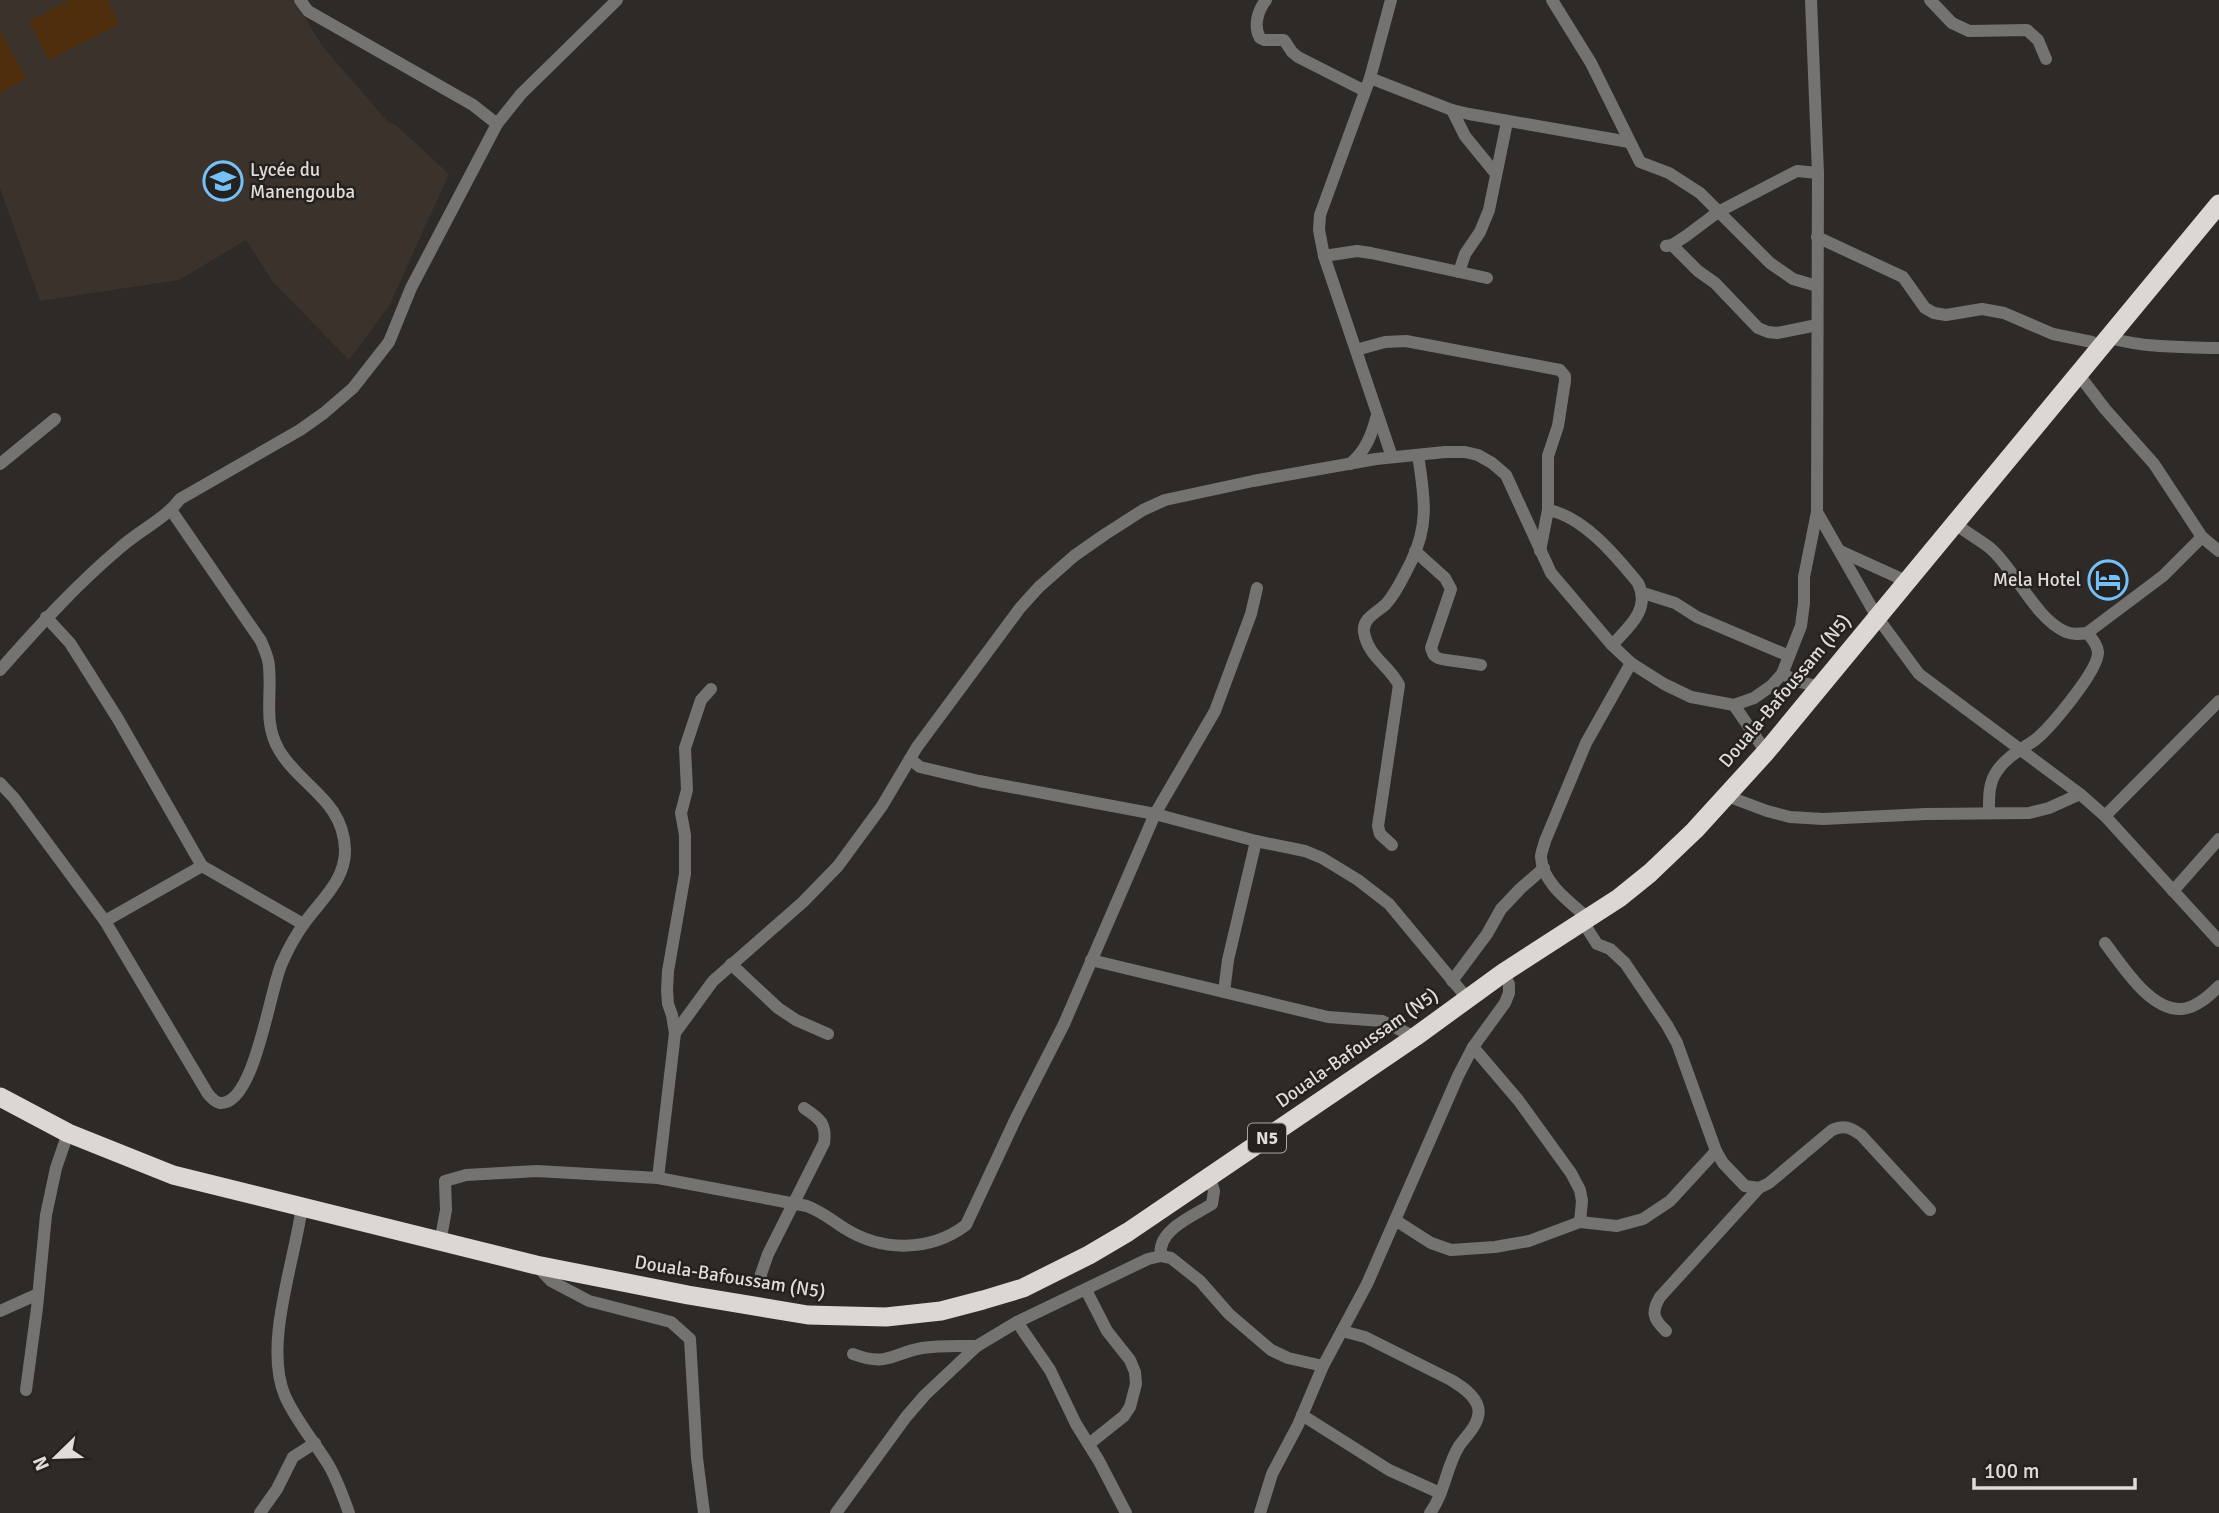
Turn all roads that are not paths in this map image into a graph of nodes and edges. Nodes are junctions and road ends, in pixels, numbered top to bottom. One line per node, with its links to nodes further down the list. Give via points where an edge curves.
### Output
1 (300, 0): 13 (street, via 308,11 473,105)
2 (617, 0): 13 (street, via 521,94)
3 (1266, 0): 10 (street, via 1256,27 1260,38 1284,40 1298,57)
4 (1391, 0): 9 (street)
5 (1552, 0): 14 (street, via 1591,63)
6 (1811, 0): 15 (street)
7 (1930, 0): 8 (street, via 1952,23 1969,31 2027,30 2038,40)
8 (2046, 59)
9 (1370, 78): 10 (street); 11 (street)
10 (1365, 91): 20 (street, via 1320,215)
11 (1452, 110): 12 (street); 16 (street, via 1465,136)
12 (1507, 122): 14 (street); 16 (street)
13 (498, 124): 35 (street, via 411,288 389,342 353,388 300,430 180,499)
14 (1629, 142): 18 (street, via 1640,162 1685,183)
15 (1818, 173): 18 (street, via 1797,171); 19 (street)
16 (1496, 174): 21 (street, via 1485,222)
17 (2219, 204): 25 (highway, Douala-Bafoussam (N5) / N5)
18 (1718, 212): 23 (street, via 1770,262 1793,279); 24 (street, via 1669,246 1715,283 1758,328 1777,333)
19 (1817, 237): 23 (street); 25 (street, via 1903,277 1925,308 1934,313 1982,309 2004,313 2053,334)
20 (1324, 256): 21 (street, via 1357,251); 27 (street)
21 (1459, 272): 22 (street)
22 (1487, 278)
23 (1817, 286): 24 (street)
24 (1817, 325): 37 (street)
25 (2106, 342): 26 (street); 28 (highway, Douala-Bafoussam (N5) / N5)
26 (2219, 348)
27 (1356, 350): 29 (street); 36 (street, via 1406,341 1560,370 1565,381 1548,456)
28 (2079, 375): 38 (highway, Douala-Bafoussam (N5) / N5); 39 (street, via 2154,464)
29 (1377, 415): 32 (street); 34 (street, via 1369,440)
30 (55, 419): 33 (street)
31 (1418, 456): 32 (street); 40 (street, via 1425,518); 43 (street, via 1465,452 1492,463 1506,475)
32 (1392, 457): 34 (street)
33 (0, 464)
34 (1350, 464): 62 (street, via 1164,500 1104,535 1039,586)
35 (171, 510): 48 (street, via 121,547); 77 (street, via 261,641 269,666 271,733 279,750 340,821 345,849 339,879)
36 (1548, 510): 43 (street); 46 (street, via 1585,527 1631,573)
37 (1816, 512): 41 (street); 51 (street, via 1801,626)
38 (1955, 523): 44 (highway, Douala-Bafoussam (N5) / N5); 49 (street, via 1990,548 2051,622 2065,632)
39 (2202, 537): 42 (street); 49 (street, via 2163,576)
40 (1415, 551): 53 (street, via 1451,589 1431,648 1434,657); 71 (street, via 1394,594 1363,628 1379,663 1399,685 1378,825 1380,834)
41 (1840, 551): 44 (street); 47 (street)
42 (2219, 551)
43 (1540, 552): 50 (street, via 1564,590)
44 (1906, 581): 47 (highway, Douala-Bafoussam (N5) / N5)
45 (1257, 588): 67 (street, via 1215,711)
46 (1643, 593): 50 (street, via 1636,618); 51 (street)
47 (1877, 617): 56 (highway, Douala-Bafoussam (N5) / N5); 60 (street, via 1919,674)
48 (46, 618): 54 (street); 72 (street, via 70,643 118,719)
49 (2087, 633): 60 (street, via 2098,652 2090,673 2052,722)
50 (1612, 645): 52 (street)
51 (1789, 656): 55 (street)
52 (1631, 663): 59 (street, via 1691,697); 73 (street, via 1560,801 1545,841)
53 (1481, 665)
54 (0, 670)
55 (1782, 674): 56 (street); 59 (street, via 1754,698)
56 (1821, 687): 61 (highway, Douala-Bafoussam (N5) / N5)
57 (711, 689): 87 (street, via 701,700 685,748 688,790 681,813 685,874 667,990)
58 (2219, 701): 68 (street)
59 (1734, 705): 61 (street)
60 (2020, 748): 64 (street); 66 (street, via 1989,785)
61 (1766, 752): 65 (highway, Douala-Bafoussam (N5) / N5)
62 (910, 759): 67 (street, via 920,767 979,782); 81 (street, via 838,866)
63 (0, 783): 76 (street)
64 (2080, 794): 66 (street, via 2029,813); 68 (street)
65 (1727, 796): 66 (street, via 1790,817); 75 (highway, Douala-Bafoussam (N5) / N5, via 1650,873)
66 (1989, 813)
67 (1155, 814): 70 (street); 80 (street)
68 (2105, 816): 74 (street)
69 (2219, 839): 74 (street)
70 (1256, 841): 83 (street, via 1305,851 1358,880 1389,904); 85 (street)
71 (1392, 845)
72 (202, 866): 76 (street); 77 (street)
73 (1544, 868): 75 (street, via 1553,886); 83 (street, via 1501,909)
74 (2174, 891): 78 (street)
75 (1586, 920): 82 (highway, Douala-Bafoussam (N5) / N5); 94 (street, via 1597,944 1625,963 1667,1025)
76 (105, 921): 77 (street, via 208,1094 222,1103 238,1093 255,1060 274,984)
77 (303, 924)
78 (2219, 942)
79 (2105, 943): 84 (street, via 2133,980 2160,1004 2180,1009 2194,1006)
80 (1091, 960): 85 (street); 98 (street, via 966,1225 928,1244 902,1247 864,1238 827,1214)
81 (731, 964): 87 (street); 88 (street, via 778,1008)
82 (1503, 973): 86 (highway, Douala-Bafoussam (N5) / N5); 90 (street, via 1509,993)
83 (1452, 981): 86 (street)
84 (2219, 986)
85 (1224, 992): 89 (street, via 1328,1017 1382,1021)
86 (1467, 998): 89 (highway, Douala-Bafoussam (N5) / N5)
87 (676, 1033): 96 (street)
88 (828, 1034)
89 (1415, 1037): 95 (highway, Douala-Bafoussam (N5) / N5)
90 (1474, 1047): 101 (street); 102 (street, via 1571,1172 1582,1201)
91 (0, 1097): 93 (highway, Douala-Bafoussam (N5) / N5)
92 (804, 1108): 98 (street, via 826,1132)
93 (68, 1133): 99 (highway, Douala-Bafoussam (N5) / N5, via 173,1175); 108 (street, via 50,1190)
94 (1716, 1151): 97 (street, via 1745,1186); 102 (street, via 1652,1214 1616,1226)
95 (1209, 1175): 104 (street, via 1212,1204 1167,1235); 105 (highway, Douala-Bafoussam (N5) / N5, via 1128,1233 1023,1288 941,1311 886,1317 808,1315)
96 (658, 1178): 98 (street); 103 (street, via 537,1171 466,1175 445,1181)
97 (1759, 1188): 100 (street, via 1841,1126 1861,1135); 112 (street, via 1660,1297 1653,1315)
98 (793, 1203): 106 (street, via 768,1254)
99 (302, 1206): 103 (highway, Douala-Bafoussam (N5) / N5); 118 (street, via 277,1345 277,1368 296,1419)
100 (1930, 1210)
101 (1395, 1220): 102 (street, via 1451,1251 1529,1241); 111 (street)
102 (1580, 1222)
103 (440, 1243): 105 (highway, Douala-Bafoussam (N5) / N5)
104 (1161, 1256): 107 (street); 115 (street, via 1171,1258 1200,1281 1271,1350)
105 (536, 1265): 123 (street, via 551,1281 589,1301 671,1322 690,1339)
106 (762, 1283)
107 (1087, 1290): 110 (street); 119 (street, via 1107,1331 1129,1360 1136,1384 1125,1416)
108 (38, 1294): 109 (street); 116 (street)
109 (0, 1311)
110 (1017, 1322): 113 (street); 119 (street, via 1050,1370)
111 (1342, 1331): 115 (street); 120 (street, via 1365,1336 1409,1358 1472,1397 1478,1417 1457,1449)
112 (1666, 1331)
113 (977, 1346): 114 (street, via 934,1346 879,1360); 124 (street, via 906,1417)
114 (853, 1354)
115 (1323, 1366): 117 (street)
116 (26, 1390)
117 (1302, 1415): 120 (street, via 1389,1470); 126 (street, via 1272,1474)
118 (315, 1443): 121 (street, via 293,1457); 122 (street)
119 (1089, 1444): 125 (street)
120 (1440, 1493): 127 (street)
121 (260, 1513)
122 (349, 1513)
123 (704, 1513)
124 (836, 1513)
125 (1126, 1513)
126 (1259, 1513)
127 (1430, 1513)

